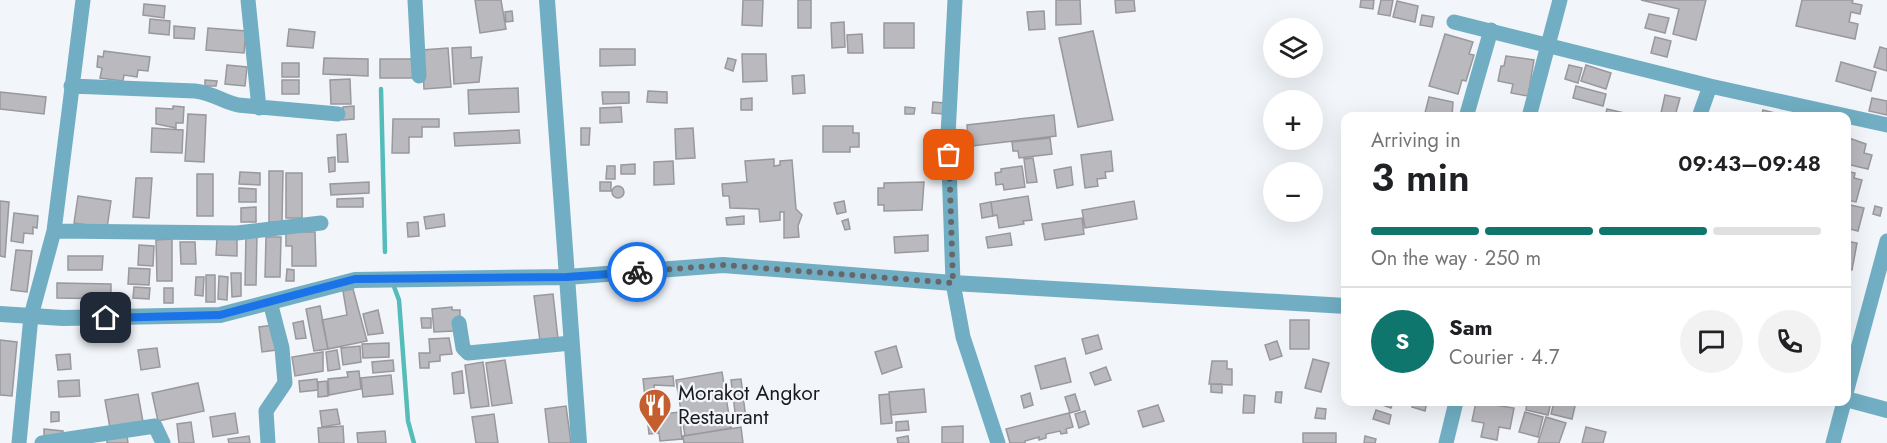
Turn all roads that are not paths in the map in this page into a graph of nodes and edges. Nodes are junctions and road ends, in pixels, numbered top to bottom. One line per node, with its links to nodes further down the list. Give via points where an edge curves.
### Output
1 (83, 0): 11 (street)
2 (248, 0): 13 (street)
3 (415, 0): 10 (street)
4 (547, 0): 24 (street)
5 (955, 0): 25 (street, via 948,135)
6 (1560, 0): 9 (street)
7 (1454, 22): 8 (street)
8 (1491, 30): 9 (street); 14 (street)
9 (1548, 44): 12 (street); 15 (street)
10 (419, 76)
11 (71, 86): 13 (street, via 195,91 214,94 229,103); 22 (street)
12 (1710, 86): 16 (street); 17 (street)
13 (260, 108): 18 (street)
14 (1468, 112)
15 (1530, 112)
16 (1701, 112)
17 (1828, 112)
18 (338, 114)
19 (1851, 117): 20 (street)
20 (1887, 125)
21 (321, 223): 22 (street, via 237,233)
22 (54, 231): 29 (street)
23 (1887, 241): 32 (street)
24 (567, 277): 25 (street, via 723,265); 26 (street, via 355,279); 31 (street)
25 (953, 283): 27 (street); 42 (street, via 963,337)
26 (270, 302): 29 (street, via 244,311 204,316); 40 (street, via 282,348 285,383 266,411)
27 (1341, 306)
28 (0, 314): 29 (street)
29 (32, 316): 37 (street)
30 (459, 323): 31 (street, via 463,348 468,353)
31 (571, 343): 41 (street)
32 (1851, 374)
33 (1851, 402): 36 (street)
34 (1455, 406): 43 (street)
35 (1844, 406): 44 (street)
36 (1887, 410)
37 (19, 443)
38 (42, 443): 39 (street, via 155,426)
39 (163, 443)
40 (268, 443)
41 (579, 443)
42 (998, 443)
43 (1446, 443)
44 (1833, 443)

